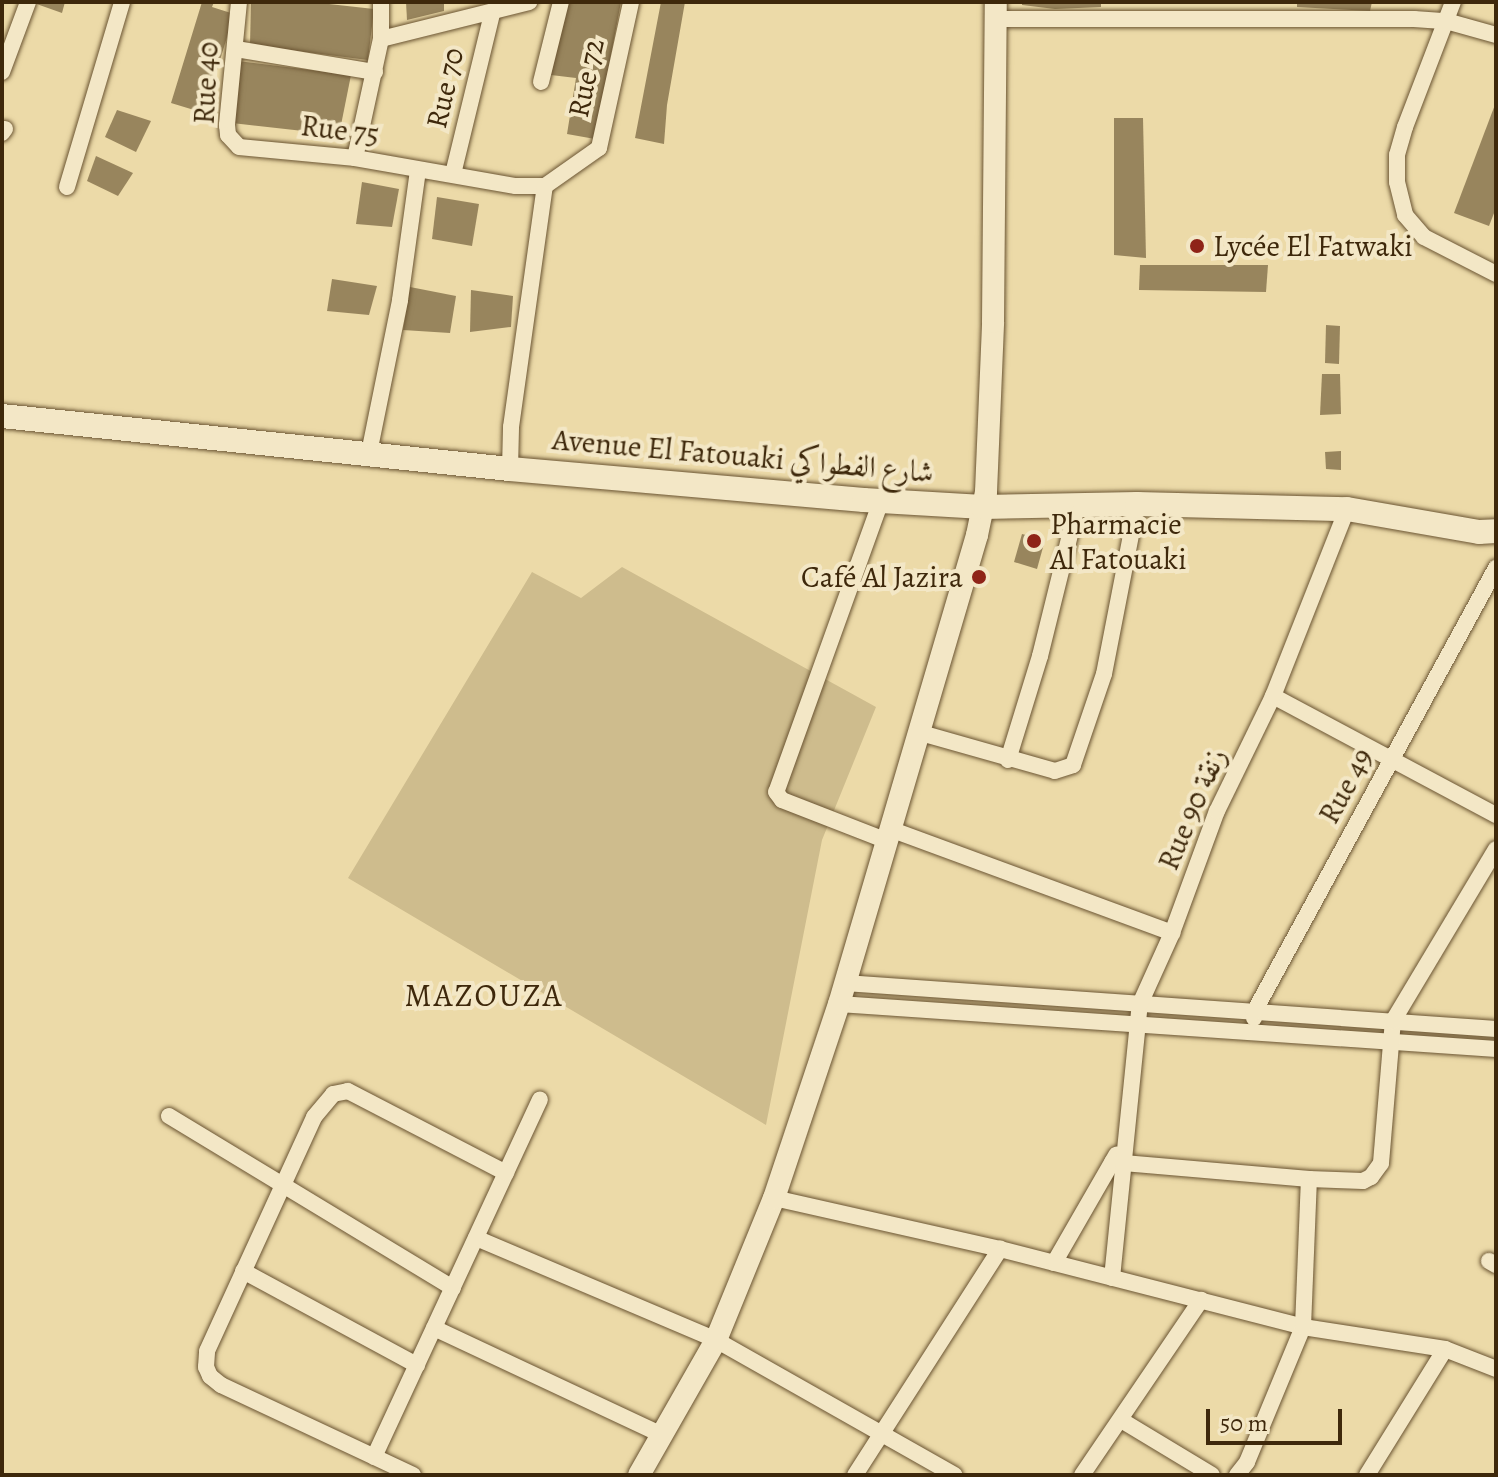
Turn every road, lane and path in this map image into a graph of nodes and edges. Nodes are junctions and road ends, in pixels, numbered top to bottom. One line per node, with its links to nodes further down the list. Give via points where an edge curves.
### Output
1 (28, 2): 19 (street)
2 (122, 2): 27 (street)
3 (239, 2): 18 (street, Rue 40)
4 (381, 2): 17 (street)
5 (529, 2): 14 (street)
6 (561, 2): 21 (street)
7 (631, 2): 26 (street, Rue 72, via 599,148)
8 (1453, 2): 15 (street)
9 (1105, 9): 10 (street); 11 (street)
10 (1197, 9): 12 (street)
11 (996, 10): 35 (street, via 993,322)
12 (1282, 10): 13 (street)
13 (1380, 10): 15 (street)
14 (492, 14): 17 (street); 25 (street, Rue 70)
15 (1446, 21): 16 (street); 28 (street, via 1397,155 1400,203 1424,237)
16 (1496, 35)
17 (381, 39): 20 (street)
18 (236, 49): 20 (street); 22 (street, Rue 40, via 228,135 239,147)
19 (2, 72)
20 (375, 72): 23 (street)
21 (541, 82)
22 (254, 149): 23 (street, Rue 75)
23 (355, 158): 24 (street, Rue 75)
24 (418, 170): 25 (street, Rue 75); 30 (street, via 400,300)
25 (453, 174): 26 (street, Rue 75)
26 (545, 186): 31 (street, via 511,427)
27 (67, 187)
28 (1496, 274)
29 (2, 416): 30 (main road, Avenue El Fatouaki شارع الفطواكي)
30 (369, 453): 31 (main road, Avenue El Fatouaki شارع الفطواكي)
31 (510, 469): 32 (main road, Avenue El Fatouaki شارع الفطواكي)
32 (881, 501): 35 (main road, Avenue El Fatouaki شارع الفطواكي); 44 (street, via 776,792 782,800)
33 (1137, 504): 34 (main road, Avenue El Fatouaki شارع الفطواكي); 36 (main road, Avenue El Fatouaki شارع الفطواكي); 41 (street, via 1104,674 1076,760 1069,769 1055,771)
34 (1077, 506): 35 (main road, Avenue El Fatouaki شارع الفطواكي); 41 (street)
35 (983, 507): 40 (street)
36 (1347, 509): 37 (main road, Avenue El Fatouaki شارع الفطواكي); 39 (street, Rue 90 زنقة)
37 (1490, 535)
38 (1496, 568): 42 (street, Rue 49)
39 (1273, 696): 42 (street); 46 (street, Rue 90 زنقة, via 1217,811)
40 (921, 733): 41 (street); 44 (street)
41 (1008, 760)
42 (1392, 760): 43 (street); 49 (street, Rue 49)
43 (1496, 815)
44 (888, 835): 46 (street); 47 (street)
45 (1496, 849): 50 (street)
46 (1172, 933): 48 (street, Rue 90 زنقة)
47 (842, 994): 48 (street); 51 (street); 62 (street)
48 (1140, 1004): 49 (street); 51 (street, Rue 90 زنقة)
49 (1254, 1012): 50 (street); 53 (street, Rue 49)
50 (1393, 1021): 52 (street); 54 (street)
51 (1137, 1024): 53 (street); 58 (street, Rue 90 زنقة)
52 (1496, 1029)
53 (1254, 1032): 54 (street)
54 (1388, 1041): 55 (street); 60 (street, via 1381,1163 1376,1173 1363,1181)
55 (1496, 1049)
56 (540, 1100): 59 (street)
57 (169, 1116): 61 (street)
58 (1117, 1163): 60 (street); 65 (street); 67 (street)
59 (506, 1173): 61 (street, via 348,1091 324,1101); 63 (street)
60 (1309, 1179): 70 (street)
61 (283, 1186): 66 (street); 68 (street)
62 (774, 1198): 64 (street); 72 (street)
63 (476, 1238): 68 (street); 72 (street)
64 (1000, 1249): 65 (street); 77 (street)
65 (1054, 1263): 67 (street)
66 (243, 1271): 74 (street); 79 (street, via 207,1351 210,1376)
67 (1112, 1278): 69 (street)
68 (453, 1288): 71 (street)
69 (1201, 1300): 70 (street); 76 (street)
70 (1303, 1327): 73 (street); 86 (street)
71 (434, 1328): 74 (street); 78 (street)
72 (716, 1340): 77 (street); 78 (street)
73 (1445, 1349): 75 (street); 87 (street)
74 (417, 1365): 79 (street)
75 (1496, 1369)
76 (1121, 1420): 84 (street); 85 (street)
77 (883, 1431): 82 (street); 83 (street)
78 (662, 1435): 81 (street)
79 (374, 1457): 80 (street)
80 (413, 1475)
81 (639, 1475)
82 (855, 1475)
83 (955, 1475)
84 (1082, 1475)
85 (1212, 1475)
86 (1237, 1475)
87 (1367, 1475)

